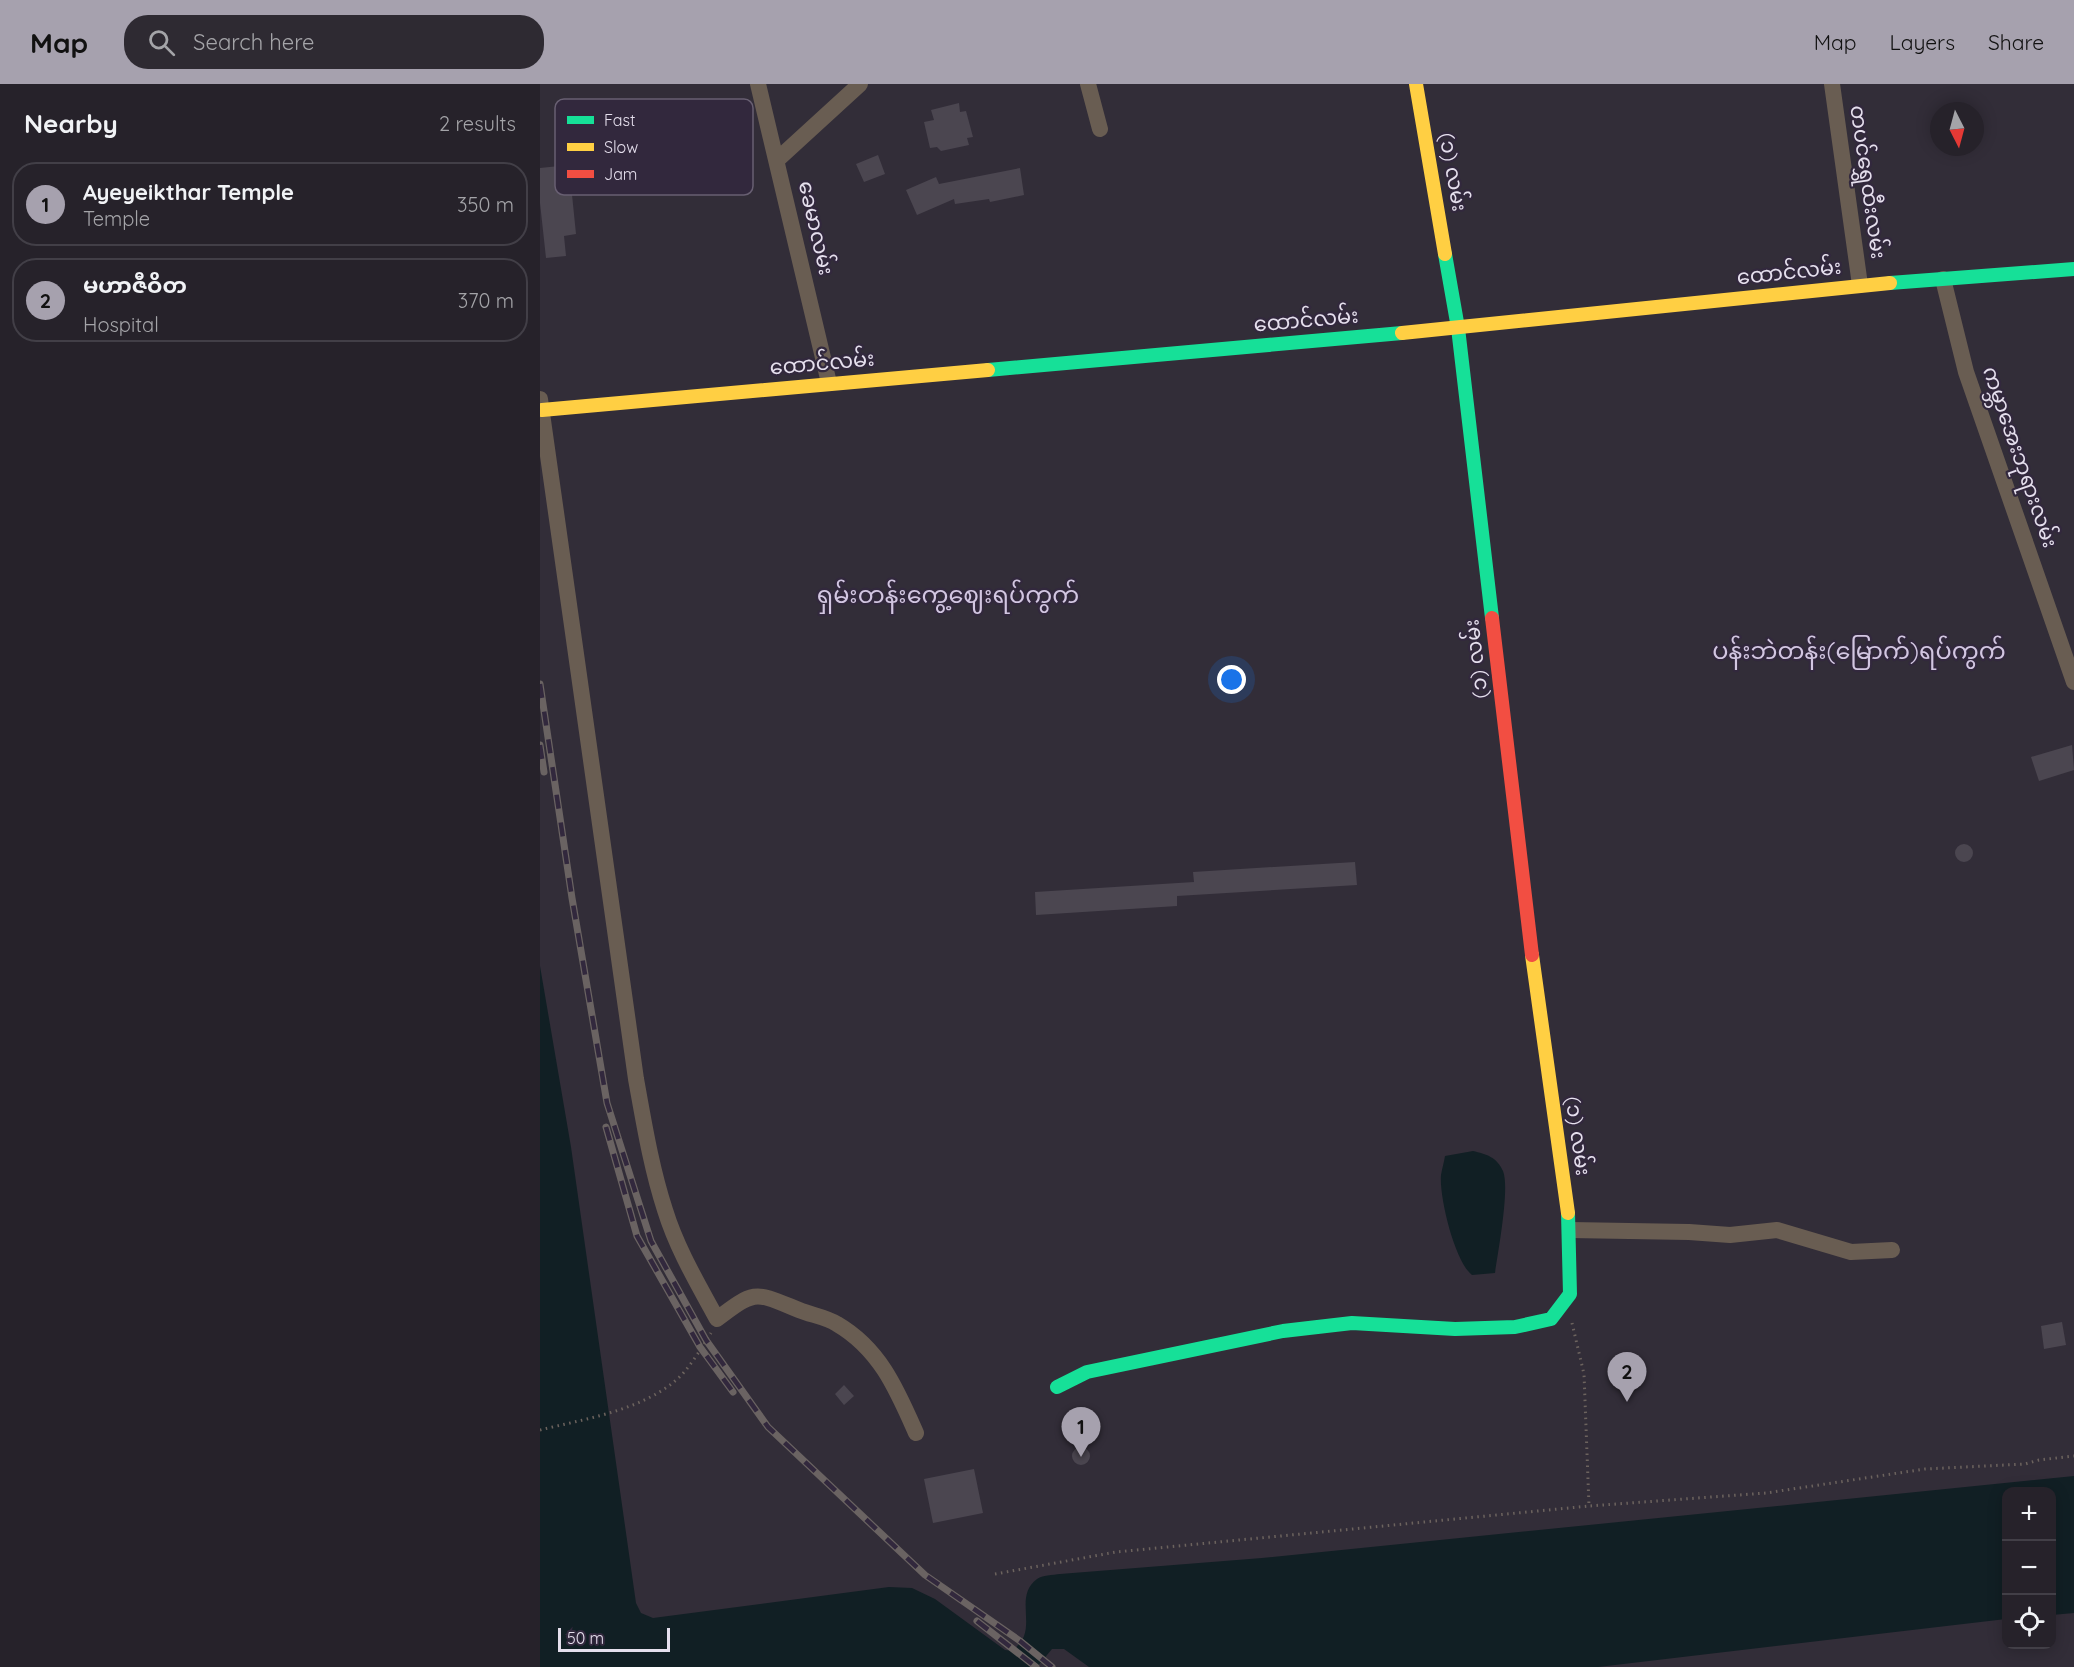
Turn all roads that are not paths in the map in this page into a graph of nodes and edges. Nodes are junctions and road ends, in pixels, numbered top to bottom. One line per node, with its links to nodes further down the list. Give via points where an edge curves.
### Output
1 (759, 84): 7 (street, ခေမာလမ်း)
2 (860, 84): 7 (street)
3 (1088, 84): 6 (street)
4 (1418, 84): 11 (street, (၁) လမ်း)
5 (1832, 84): 10 (street, တပင်ရွှေထီးလမ်း)
6 (1100, 129)
7 (777, 160): 12 (street, ခေမာလမ်း)
8 (2074, 269): 9 (street, ထောင်လမ်း)
9 (1943, 279): 10 (street, ထောင်လမ်း); 14 (street, ကမ္ဘာအေးဘုရားလမ်း, via 1966,372)
10 (1860, 285): 11 (street, ထောင်လမ်း)
11 (1458, 328): 12 (street, ထောင်လမ်း); 15 (street, (၁) လမ်း, via 1532,954)
12 (829, 383): 13 (street, ထောင်လမ်း)
13 (541, 405): 18 (street, via 634,1068 651,1163 666,1213 685,1260 717,1319 736,1304 767,1295 837,1323 872,1351 891,1376)
14 (2074, 682)
15 (1570, 1230): 16 (street, via 1730,1235 1777,1230 1851,1252); 17 (street, (၁) လမ်း, via 1570,1294 1551,1319 1515,1327 1455,1329 1352,1323 1295,1330 1087,1372)
16 (1892, 1250)
17 (1058, 1387)
18 (916, 1433)

